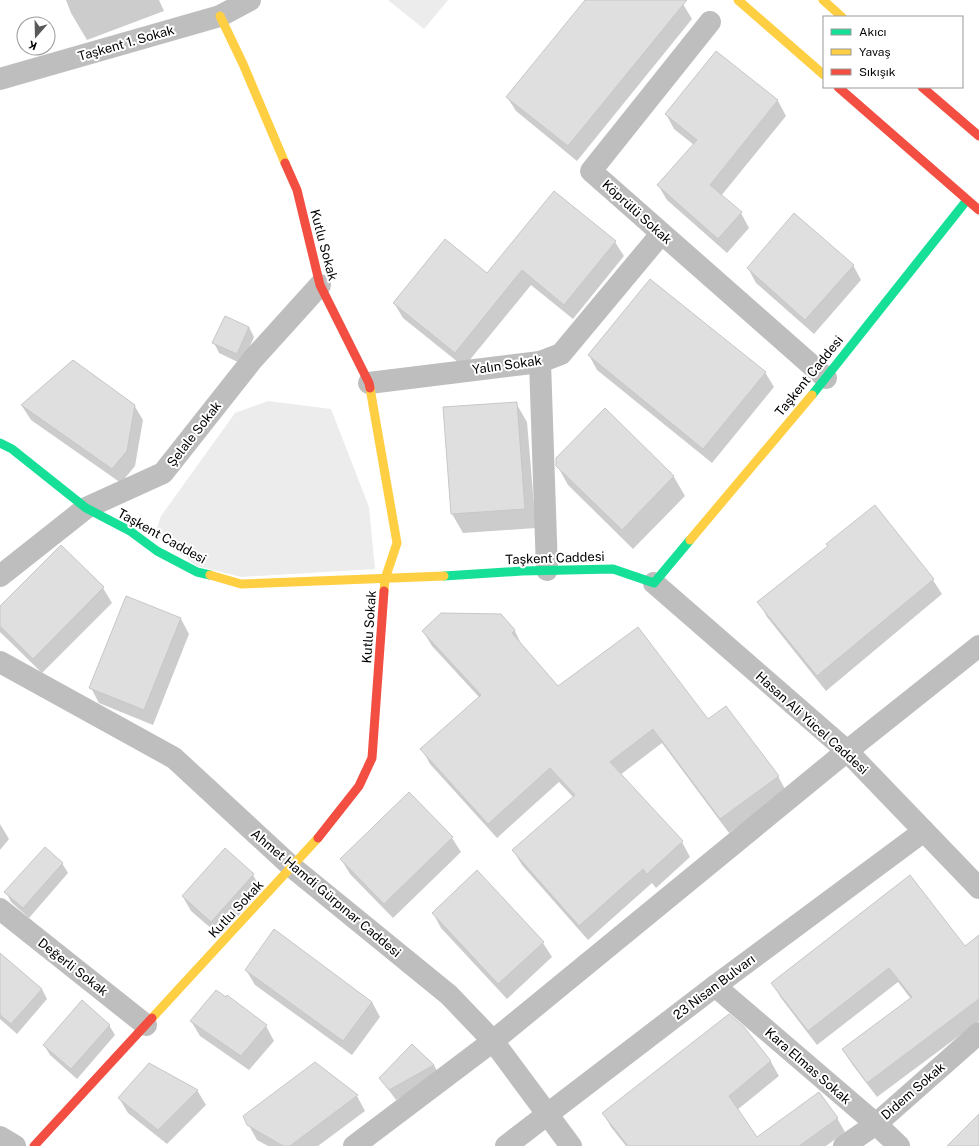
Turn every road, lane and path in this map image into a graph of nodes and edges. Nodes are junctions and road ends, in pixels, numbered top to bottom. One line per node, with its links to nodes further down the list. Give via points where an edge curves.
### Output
1 (250, 0): 4 (street, Taşkent 1. Sokak)
2 (738, 0): 7 (street)
3 (823, 0): 5 (street)
4 (220, 16): 8 (street, Taşkent 1. Sokak); 15 (street, Kutlu Sokak, via 297,190)
5 (841, 16)
6 (710, 22): 14 (street, Köprülü Sokak, via 591,171)
7 (823, 74)
8 (0, 79)
9 (839, 88): 12 (street)
10 (923, 88): 11 (street)
11 (979, 136)
12 (967, 200): 13 (street); 17 (street, Taşkent Caddesi)
13 (979, 210)
14 (661, 234): 16 (street, Yalın Sokak, via 561,354); 17 (street, Köprülü Sokak)
15 (320, 284): 18 (street, Kutlu Sokak); 20 (street, Şelale Sokak, via 253,359 163,473)
16 (540, 362): 18 (street, Yalın Sokak); 21 (street)
17 (826, 378): 24 (street, Taşkent Caddesi)
18 (369, 384): 23 (street, Kutlu Sokak, via 397,543)
19 (0, 443): 20 (street, Taşkent Caddesi, via 12,449)
20 (86, 508): 22 (street, Şelale Sokak); 23 (street, Taşkent Caddesi, via 130,531 157,551 197,572 241,584)
21 (547, 570): 23 (street, Taşkent Caddesi); 24 (street, Taşkent Caddesi, via 614,569)
22 (0, 576)
23 (385, 579): 29 (street, Kutlu Sokak, via 372,758 359,786 317,840)
24 (654, 583): 27 (street, Hasan Ali Yücel Caddesi)
25 (979, 646): 27 (street)
26 (0, 662): 29 (street, Ahmet Hamdi Gürpınar Caddesi, via 174,758)
27 (847, 751): 28 (street, Hasan Ali Yücel Caddesi); 35 (street)
28 (924, 831): 30 (street, Hasan Ali Yücel Caddesi); 32 (street, 23 Nisan Bulvarı)
29 (292, 867): 33 (street, Kutlu Sokak); 35 (street, Ahmet Hamdi Gürpınar Caddesi, via 449,995)
30 (979, 888)
31 (0, 909): 33 (street, Değerli Sokak)
32 (715, 986): 36 (street, 23 Nisan Bulvarı); 37 (street, Kara Elmas Sokak)
33 (146, 1025): 40 (street, Kutlu Sokak)
34 (979, 1033): 37 (street, Didem Sokak)
35 (493, 1041): 36 (street, Ahmet Hamdi Gürpınar Caddesi); 41 (street)
36 (546, 1114): 42 (street, 23 Nisan Bulvarı); 43 (street, Ahmet Hamdi Gürpınar Caddesi)
37 (876, 1124): 44 (street, Didem Sokak); 45 (street, Kara Elmas Sokak)
38 (0, 1137): 39 (street)
39 (14, 1146)
40 (34, 1146)
41 (354, 1146)
42 (506, 1146)
43 (571, 1146)
44 (844, 1146)
45 (899, 1146)

